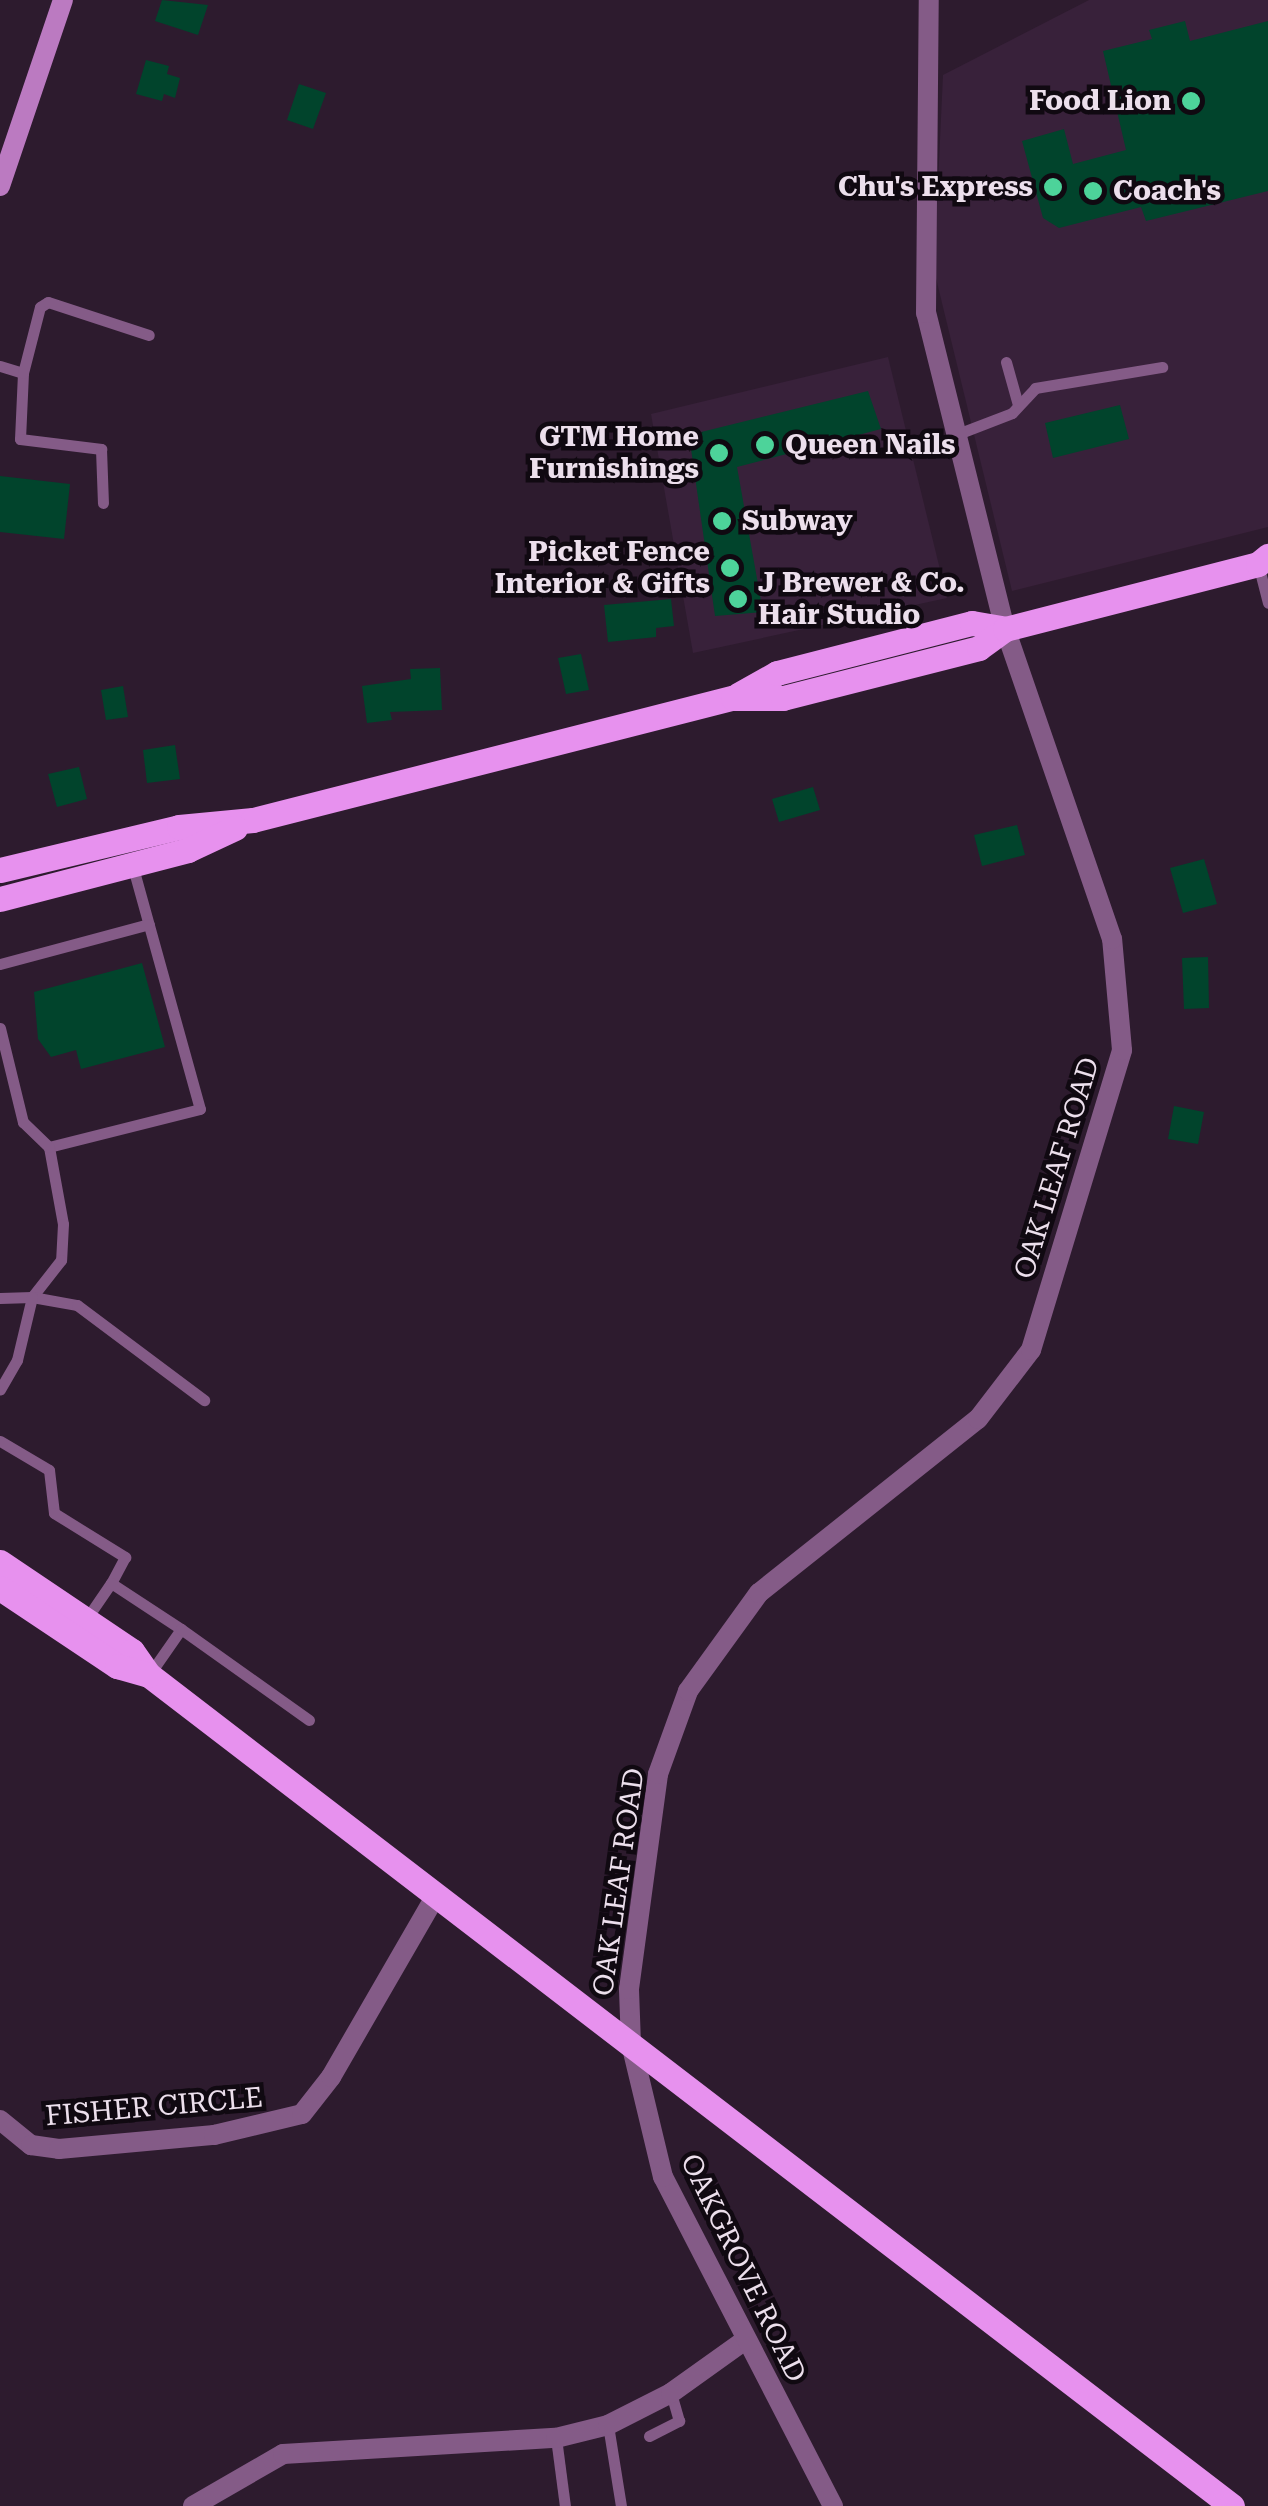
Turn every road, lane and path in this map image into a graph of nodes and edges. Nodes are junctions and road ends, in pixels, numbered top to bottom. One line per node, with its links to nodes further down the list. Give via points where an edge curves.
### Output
1 (63, 0): 3 (main road)
2 (929, 0): 10 (street, OAK LEAF ROAD, via 922,272)
3 (0, 186)
4 (150, 335): 8 (lane, via 48,302 40,307)
5 (1006, 362): 9 (lane)
6 (0, 366): 8 (lane)
7 (1162, 367): 9 (lane, via 1035,388)
8 (23, 374): 11 (lane, via 20,439 100,450)
9 (1018, 405): 10 (lane, via 985,428)
10 (955, 434): 14 (street, OAK LEAF ROAD)
11 (103, 503)
12 (1265, 563): 13 (lane); 14 (main road)
13 (1268, 603)
14 (1006, 629): 15 (main road, via 972,624 866,650 776,673 733,698); 36 (street, OAK LEAF ROAD, via 1112,939 1122,1050 1031,1350 978,1419 758,1592 688,1692 658,1774 628,1989)
15 (253, 820): 16 (main road, via 188,850); 17 (main road, via 178,827)
16 (132, 864): 18 (main road); 19 (lane)
17 (0, 870)
18 (0, 899)
19 (149, 924): 20 (lane); 22 (lane, via 200,1108)
20 (0, 964)
21 (0, 1028): 22 (lane, via 23,1122)
22 (49, 1148): 24 (lane, via 64,1224 61,1260)
23 (0, 1298): 24 (lane)
24 (32, 1298): 25 (lane, via 17,1360); 26 (lane, via 77,1305)
25 (0, 1390)
26 (204, 1400)
27 (0, 1440): 29 (lane, via 49,1470 54,1513 125,1557)
28 (0, 1562): 31 (main road)
29 (111, 1583): 31 (lane); 32 (lane)
30 (0, 1588): 33 (main road, via 117,1666)
31 (87, 1618): 33 (main road, via 132,1651)
32 (181, 1628): 33 (lane); 34 (lane)
33 (149, 1674): 35 (main road)
34 (309, 1720)
35 (436, 1894): 36 (main road); 37 (street, FISHER CIRCLE, via 332,2077 302,2114 214,2135 58,2149 31,2145)
36 (631, 2044): 38 (street, OAKGROVE ROAD, via 662,2177); 47 (main road)
37 (0, 2120)
38 (745, 2340): 39 (street); 46 (street, OAKGROVE ROAD)
39 (671, 2393): 40 (street); 41 (lane, via 680,2421)
40 (608, 2426): 42 (street); 45 (lane)
41 (649, 2436)
42 (556, 2438): 43 (street, via 283,2454); 44 (lane)
43 (193, 2506)
44 (565, 2506)
45 (621, 2506)
46 (832, 2506)
47 (1232, 2506)

